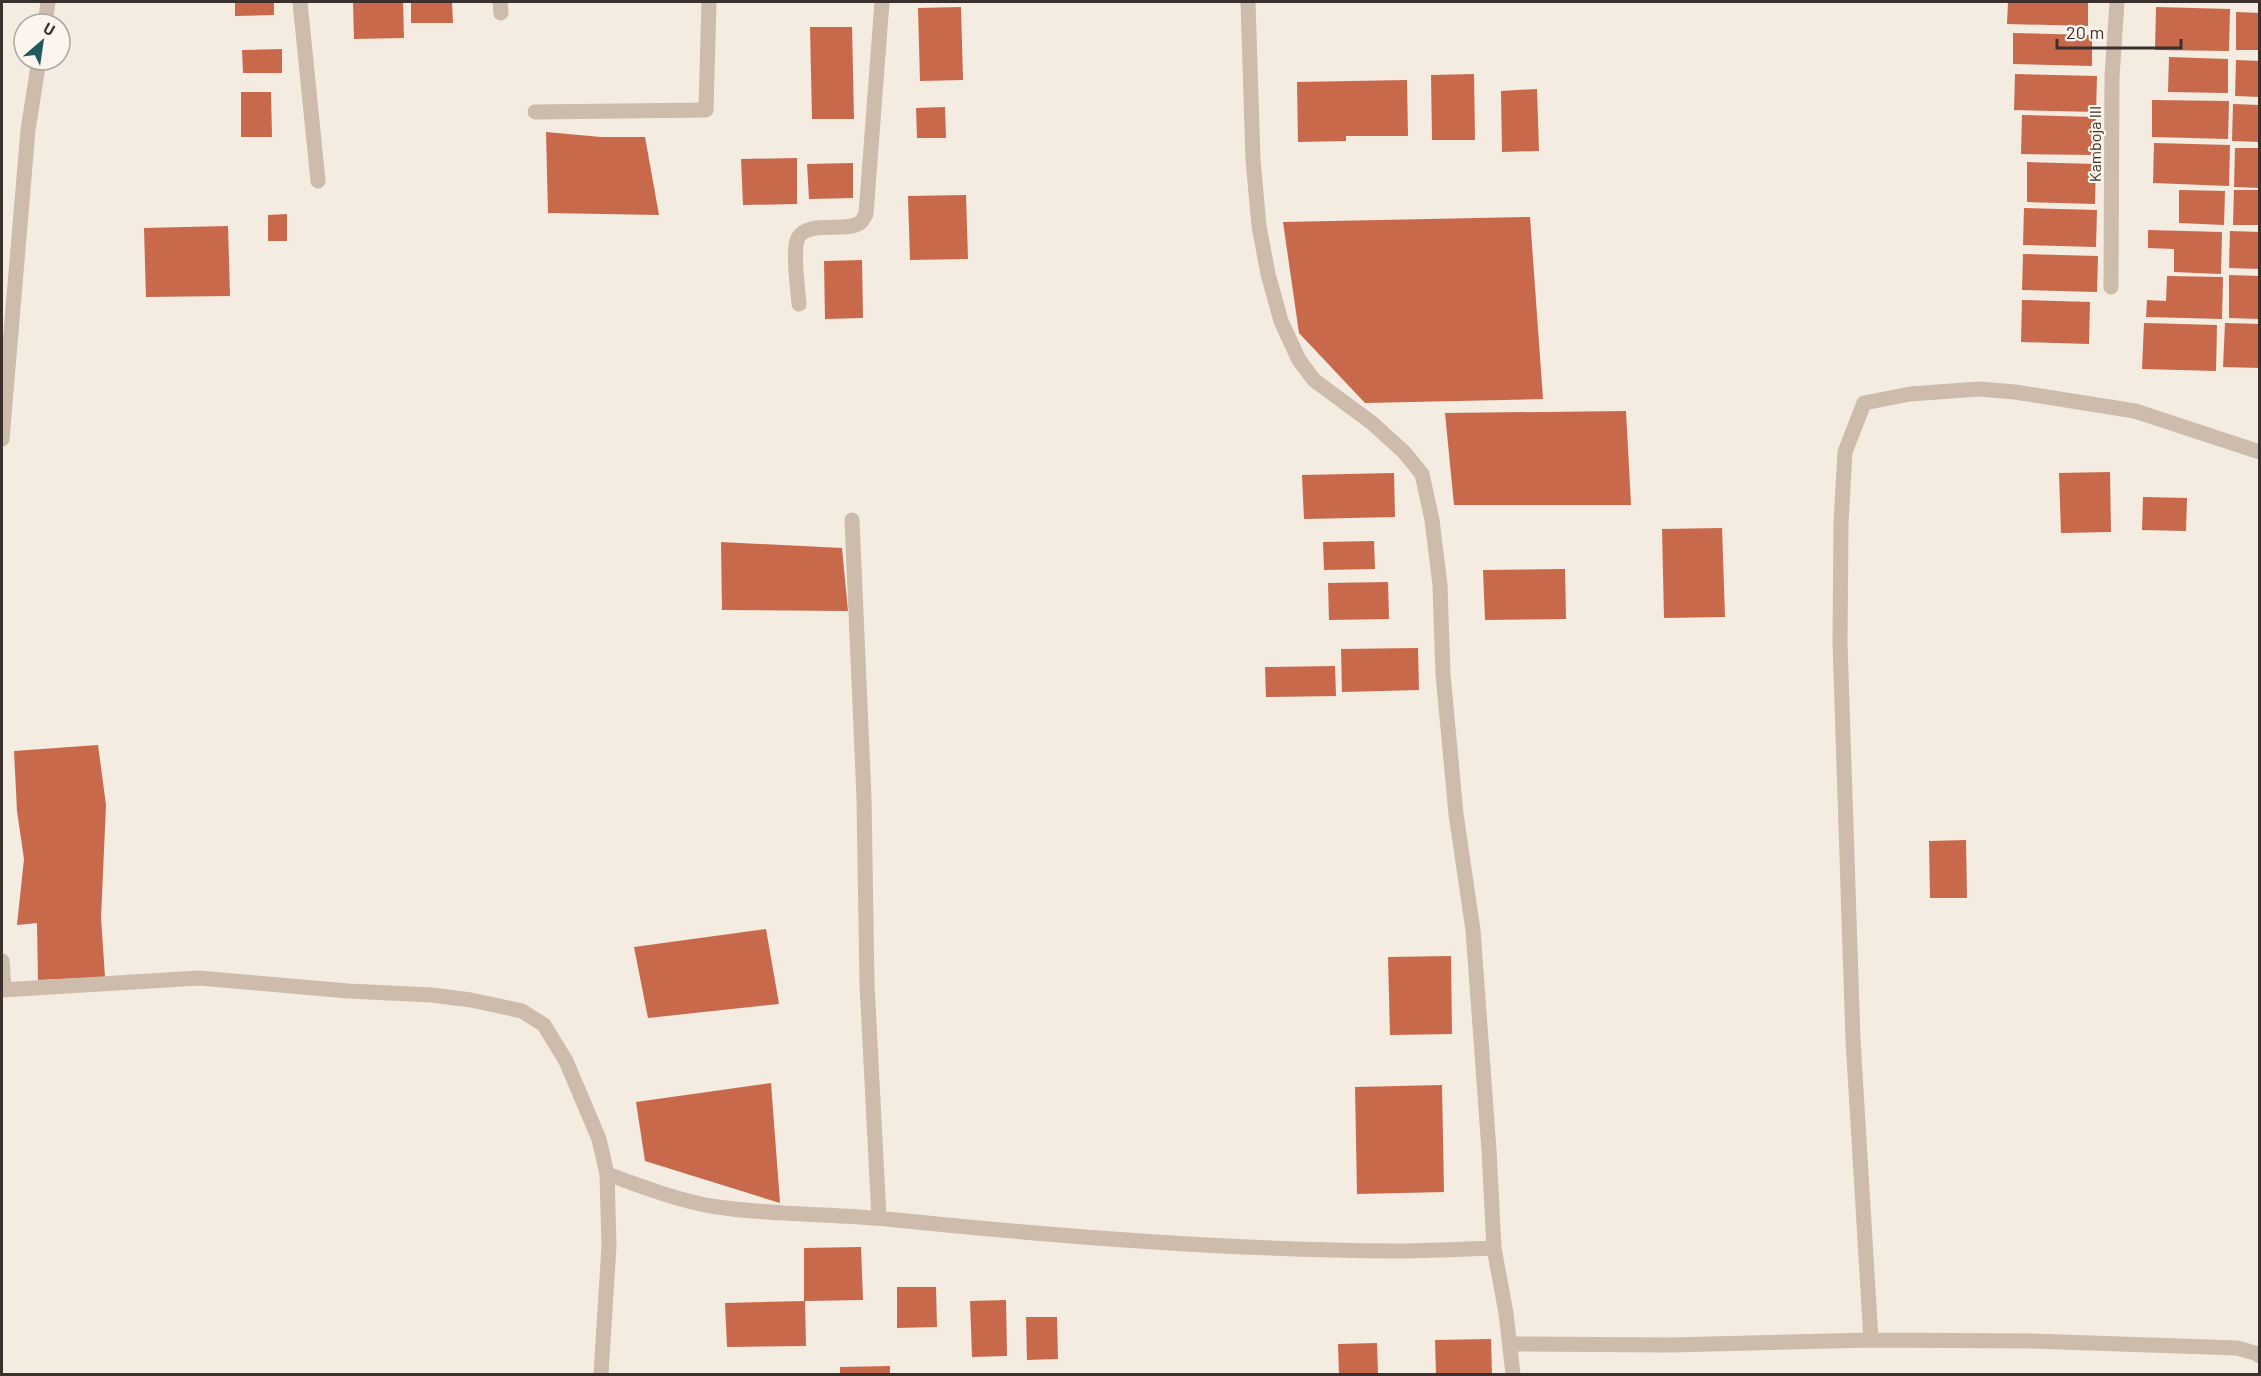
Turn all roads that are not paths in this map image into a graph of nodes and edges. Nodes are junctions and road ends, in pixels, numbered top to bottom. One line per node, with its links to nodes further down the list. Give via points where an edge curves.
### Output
1 (300, 2): 8 (street)
2 (709, 2): 7 (street, via 706,110)
3 (882, 2): 10 (street, via 866,214 861,223 850,226 803,231 798,238)
4 (1248, 2): 18 (street, via 1258,215 1281,321 1299,360 1314,380 1372,423 1422,474 1432,520 1456,814 1473,930)
5 (2117, 2): 9 (street, Kamboja III, via 2112,77)
6 (37, 72): 11 (street, via 28,130)
7 (535, 112)
8 (318, 181)
9 (2111, 286)
10 (799, 304)
11 (2, 439)
12 (2259, 452): 19 (street, via 2135,411 2014,392 1979,389 1921,393 1864,403 1845,452 1840,643 1852,1040)
13 (852, 520): 17 (street)
14 (2, 961): 15 (street)
15 (3, 990): 16 (street, via 199,978 348,992 432,995 522,1011 544,1025 566,1061 599,1139)
16 (608, 1174): 17 (street, via 710,1206); 22 (street, via 609,1246)
17 (879, 1218): 18 (street, via 1002,1231 1253,1246 1395,1251)
18 (1494, 1248): 20 (street)
19 (1871, 1340): 20 (street); 21 (street, via 2159,1344 2237,1348)
20 (1510, 1344): 23 (street)
21 (2259, 1356)
22 (601, 1374)
23 (1513, 1374)

